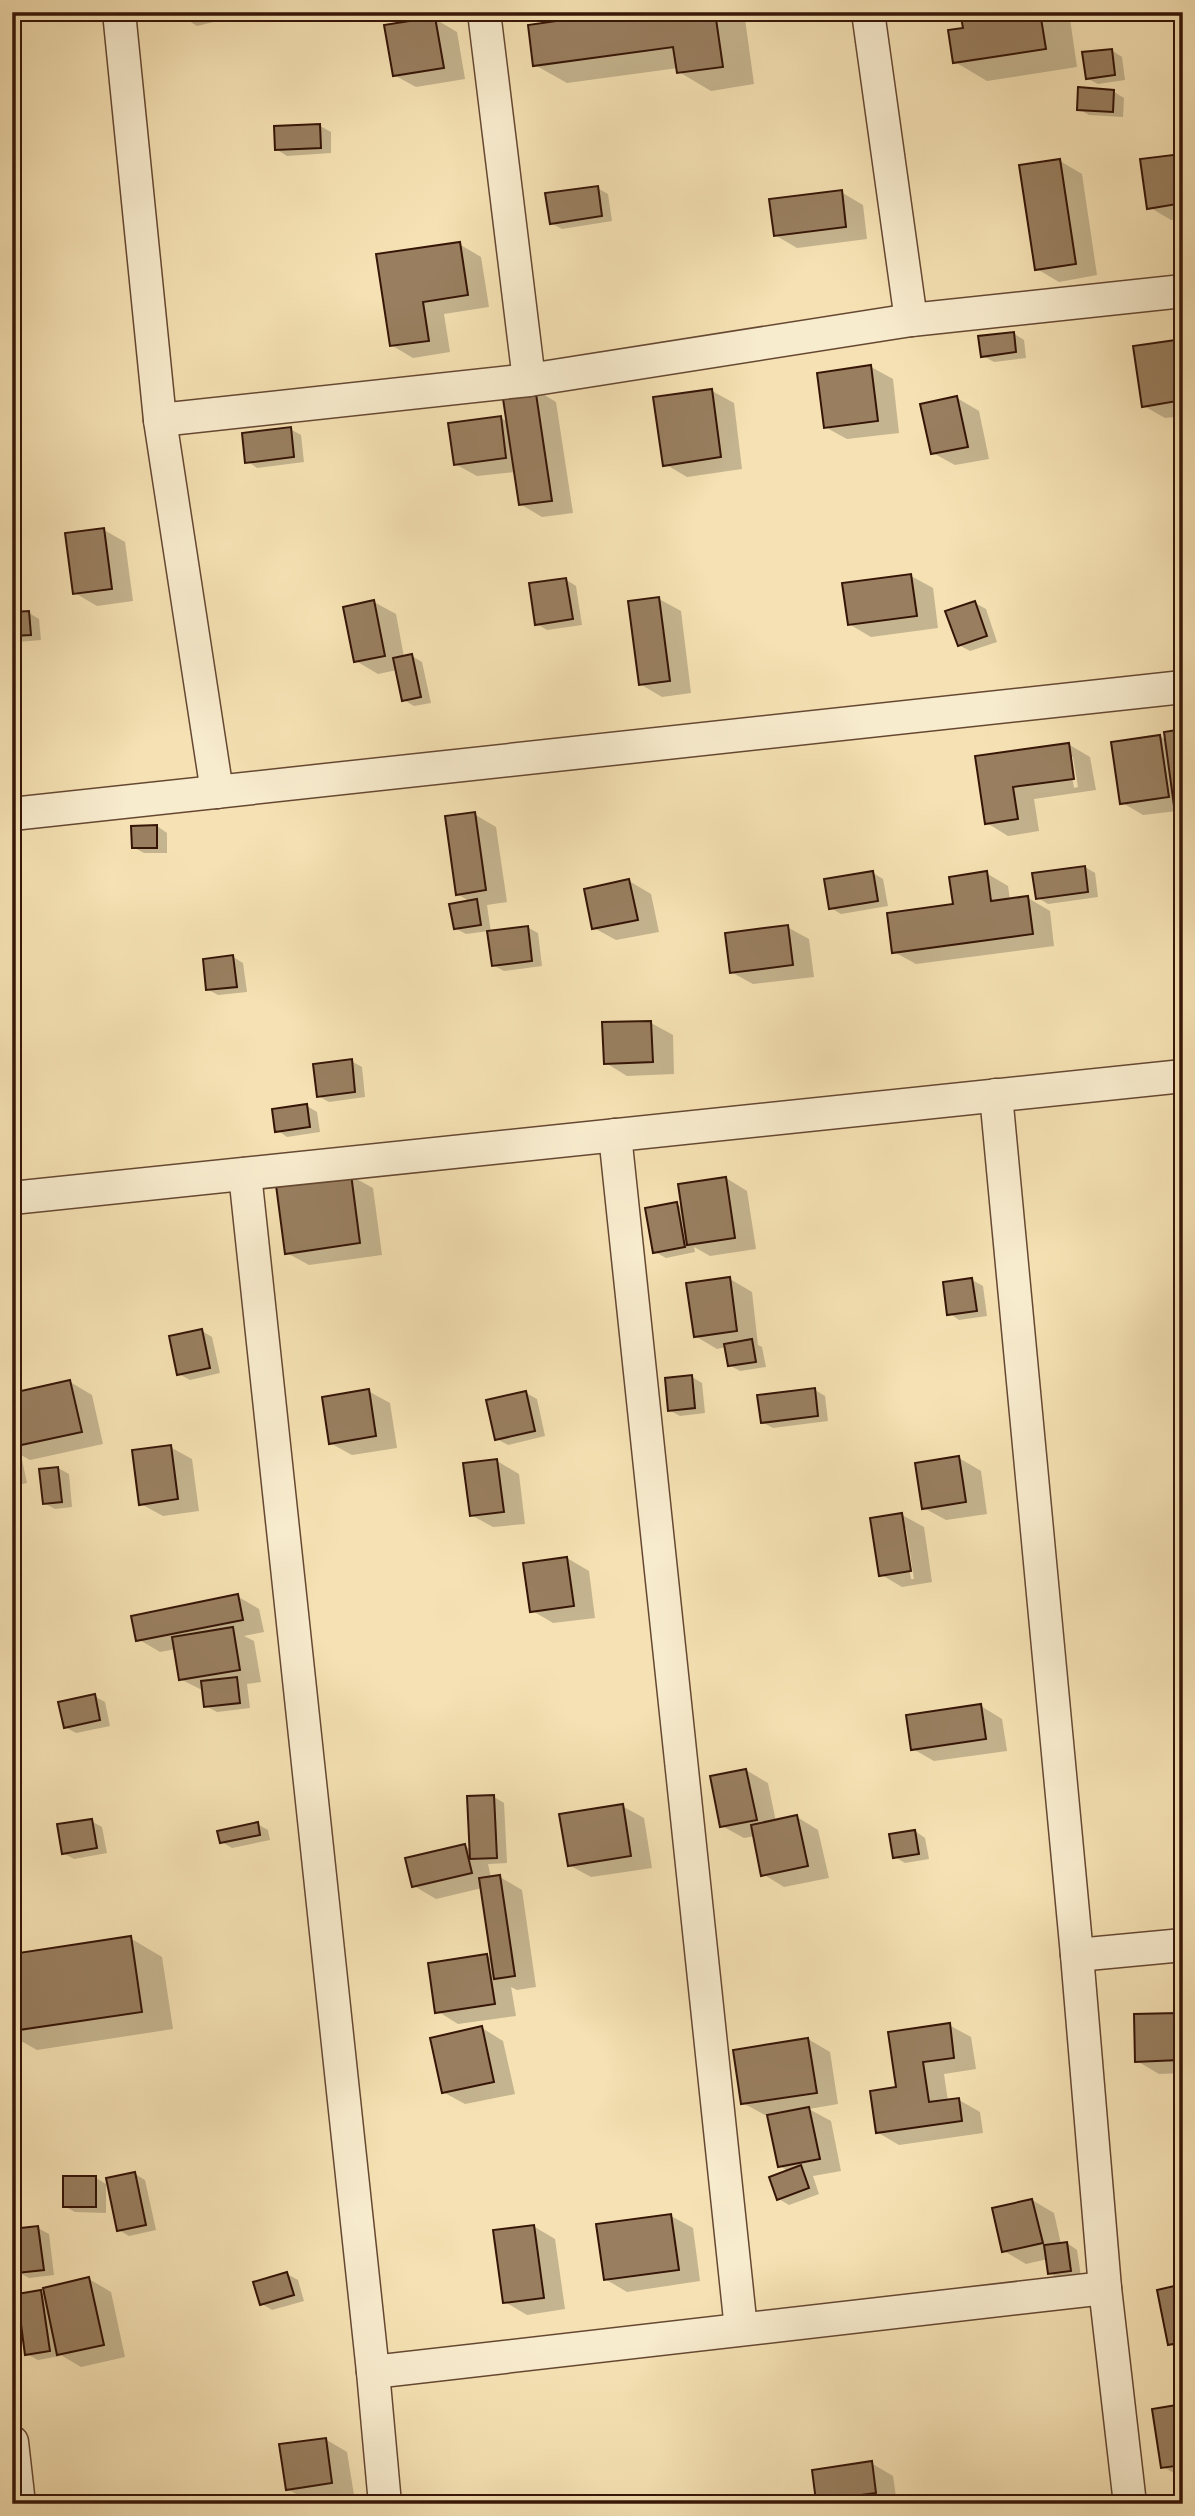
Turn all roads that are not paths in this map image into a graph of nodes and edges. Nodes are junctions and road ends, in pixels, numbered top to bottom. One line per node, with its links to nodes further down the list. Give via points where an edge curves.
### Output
1 (119, 12): 7 (street)
2 (484, 12): 6 (street)
3 (868, 12): 5 (street)
4 (1183, 291): 5 (street)
5 (911, 320): 6 (street)
6 (529, 380): 7 (street)
7 (160, 420): 9 (street)
8 (1183, 687): 9 (street)
9 (217, 792): 10 (street)
10 (12, 814)
11 (1183, 1076): 12 (street)
12 (996, 1095): 13 (street); 17 (street)
13 (615, 1135): 14 (street); 19 (street)
14 (245, 1174): 15 (street); 20 (street)
15 (12, 1199)
16 (1183, 1945): 17 (street)
17 (1077, 1955): 18 (street)
18 (1105, 2288): 19 (street); 24 (street)
19 (741, 2329): 20 (street)
20 (373, 2372): 23 (street)
21 (12, 2442): 22 (street)
22 (19, 2504)
23 (385, 2504)
24 (1130, 2504)

